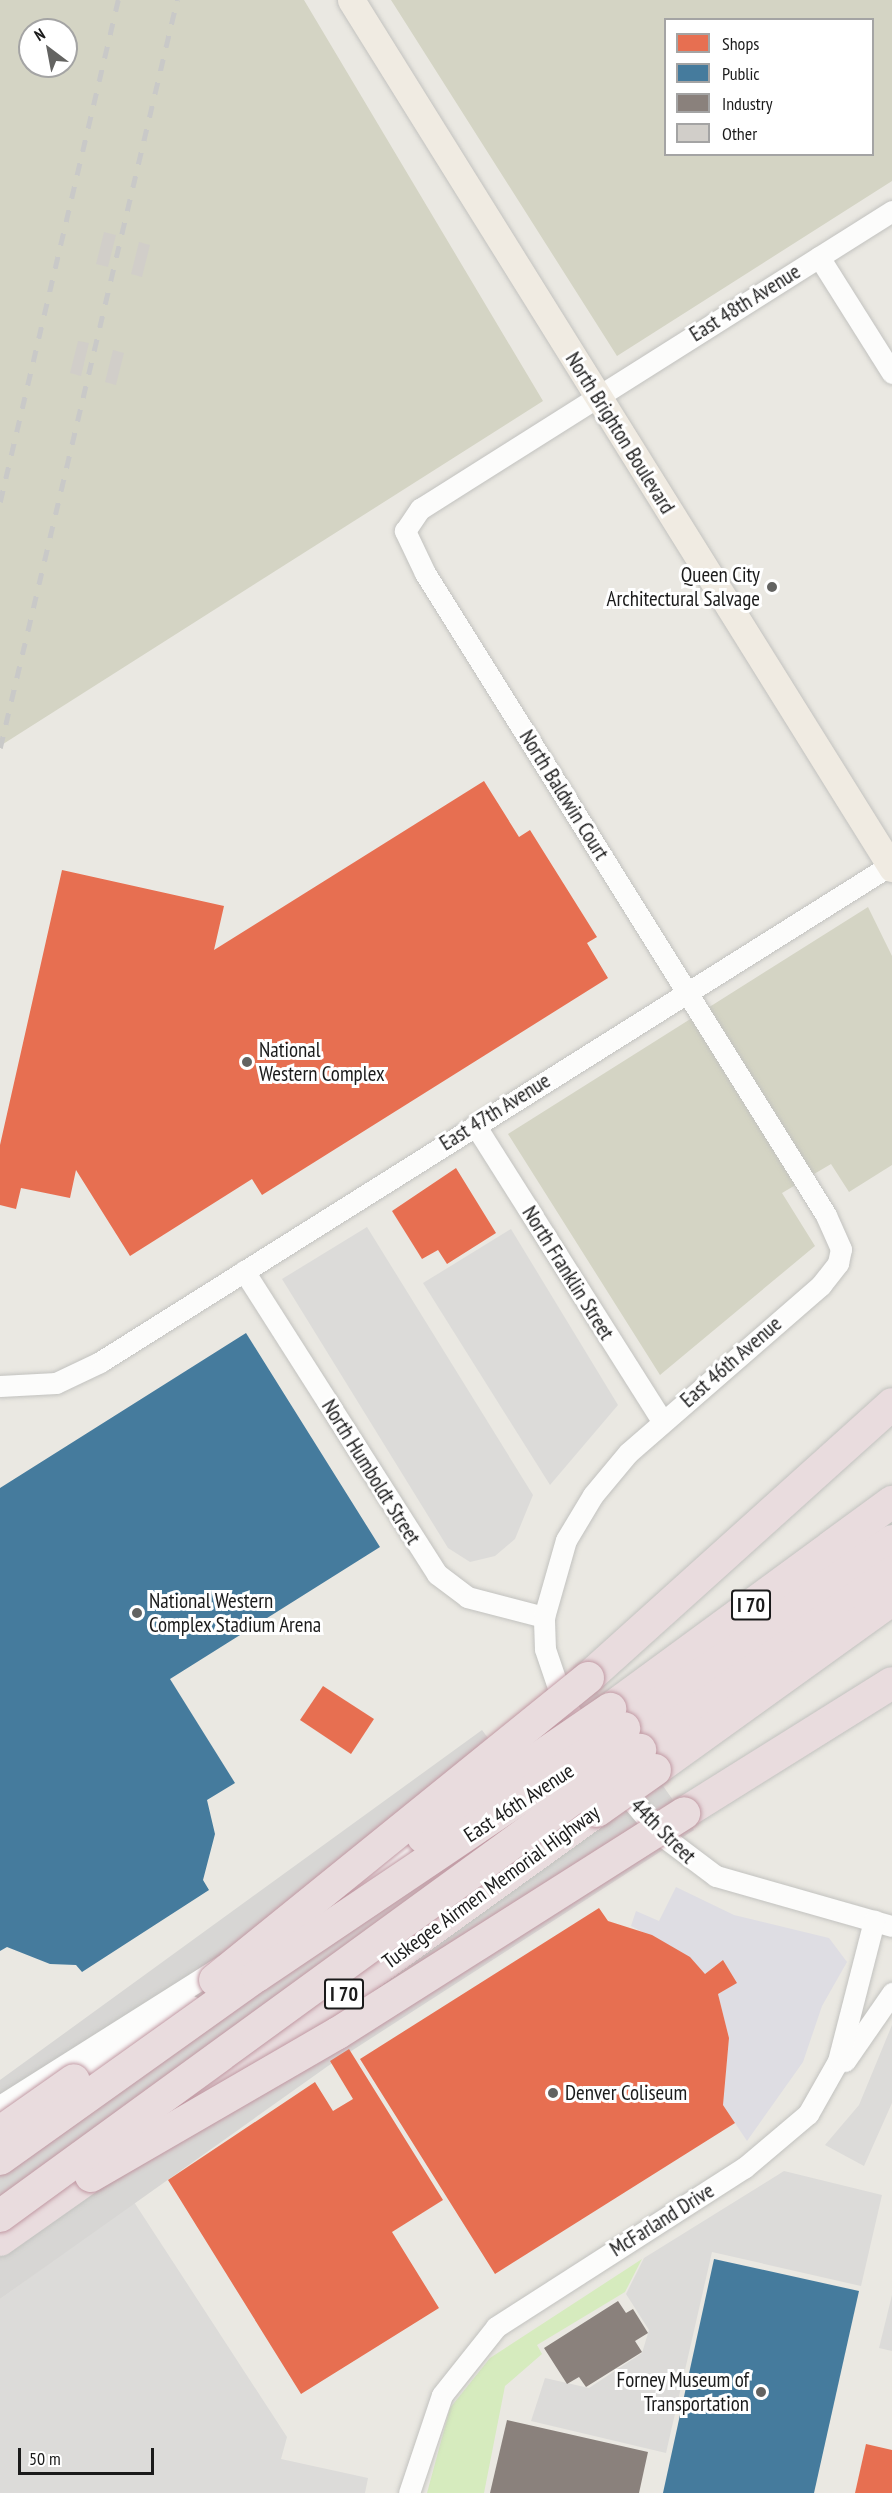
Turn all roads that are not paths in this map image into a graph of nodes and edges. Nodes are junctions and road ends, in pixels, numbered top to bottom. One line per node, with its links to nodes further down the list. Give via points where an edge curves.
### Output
1 (351, 0): 5 (main road, North Brighton Boulevard)
2 (892, 211): 3 (street, East 48th Avenue)
3 (819, 257): 4 (street); 5 (street, East 48th Avenue)
4 (892, 373)
5 (597, 396): 6 (main road, North Brighton Boulevard); 7 (street, North Baldwin Court, via 420,509 407,522 406,541)
6 (892, 866): 7 (street, East 47th Avenue)
7 (688, 992): 8 (street, East 47th Avenue); 9 (street, North Baldwin Court, via 838,1237)
8 (475, 1125): 10 (street, East 47th Avenue); 13 (street, North Franklin Street)
9 (838, 1263): 13 (street, East 46th Avenue, via 821,1285)
10 (244, 1271): 11 (street, East 47th Avenue, via 100,1362 56,1383); 18 (street, North Humboldt Street, via 437,1574 467,1597)
11 (0, 1386)
12 (892, 1404): 23 (highway, bridge, via 588,1678)
13 (662, 1421): 18 (street, East 46th Avenue, via 608,1476 578,1518)
14 (892, 1502): 20 (highway, Tuskegee Airmen Memorial Highway / I 70)
15 (892, 1541): 20 (highway)
16 (892, 1572): 20 (highway)
17 (892, 1599): 20 (highway, Tuskegee Airmen Memorial Highway / I 70)
18 (544, 1617): 21 (street, 44th Street, via 551,1676)
19 (892, 1683): 29 (highway, bridge, via 338,2033)
20 (632, 1739): 23 (highway, Tuskegee Airmen Memorial Highway / I 70, bridge); 28 (highway, bridge, via 257,1976); 29 (highway, Tuskegee Airmen Memorial Highway / I 70, bridge); 30 (highway, bridge)
21 (592, 1749): 22 (street, 44th Street, via 647,1819 697,1866 743,1887); 26 (street, East 46th Avenue, via 555,1759)
22 (883, 1923): 25 (street, McFarland Drive)
23 (244, 1959): 27 (highway, I 70, bridge)
24 (892, 1993): 25 (street)
25 (828, 2087): 32 (street, McFarland Drive, via 776,2145 515,2312 489,2334 442,2395)
26 (0, 2106)
27 (0, 2132)
28 (0, 2159)
29 (91, 2176): 31 (highway, I 70)
30 (0, 2216)
31 (0, 2240)
32 (409, 2493)

